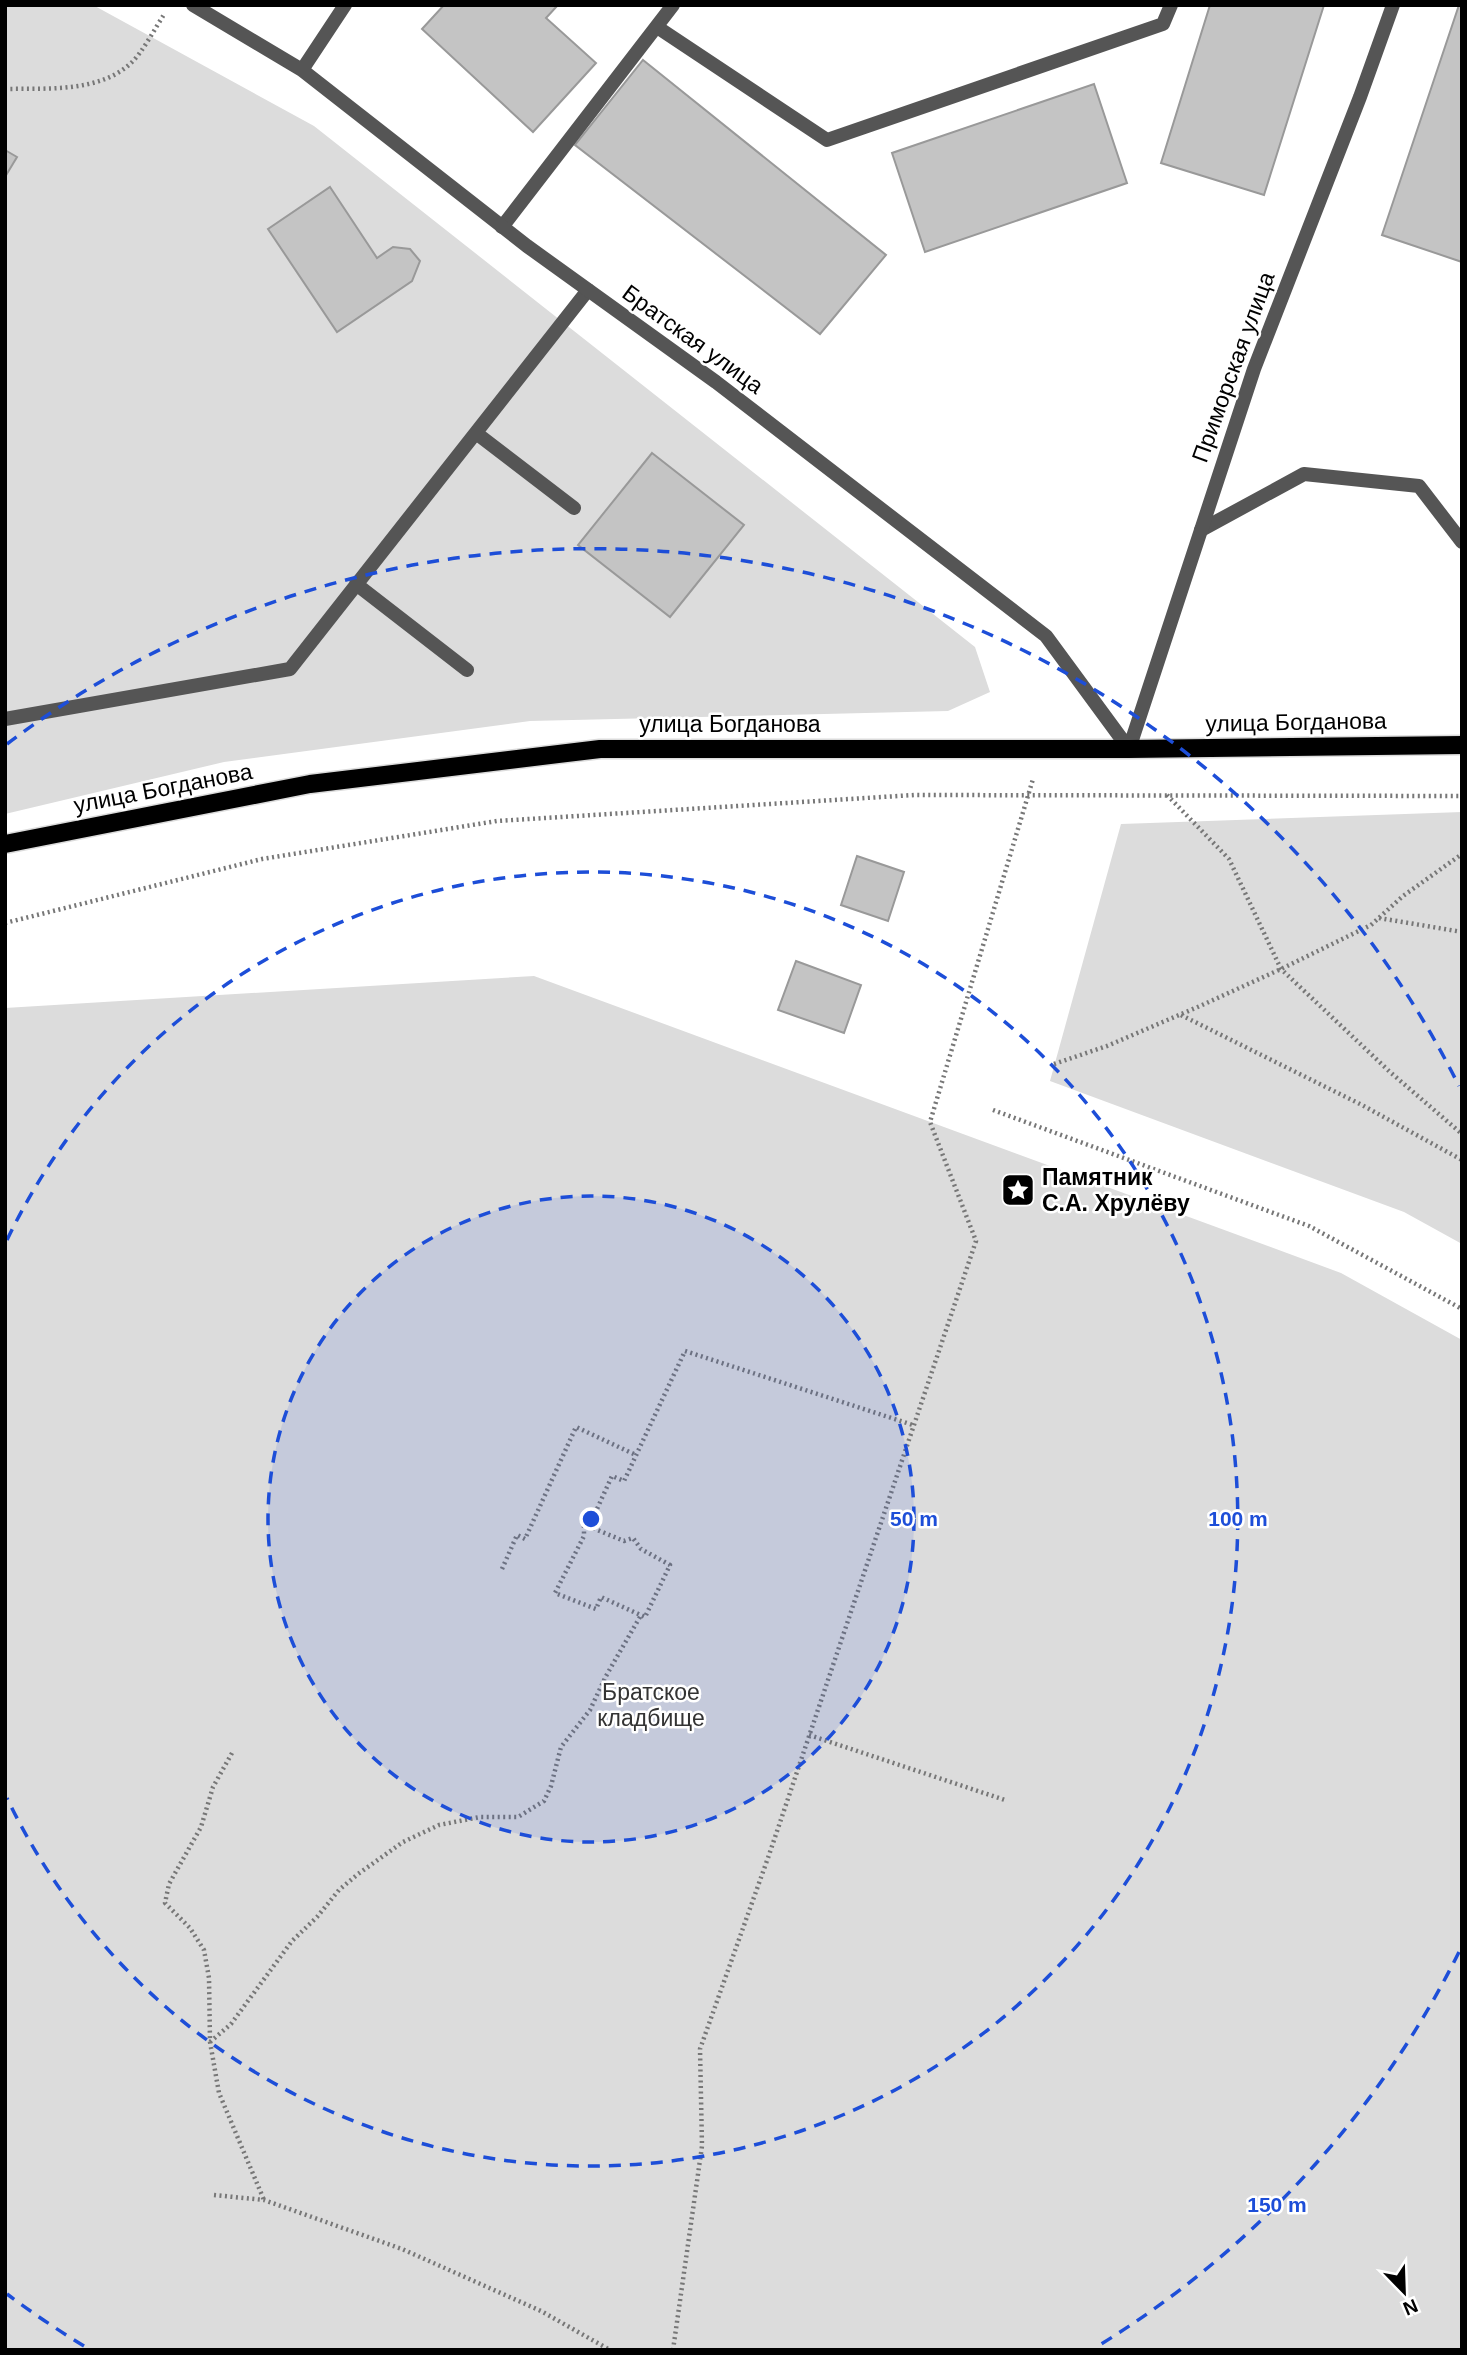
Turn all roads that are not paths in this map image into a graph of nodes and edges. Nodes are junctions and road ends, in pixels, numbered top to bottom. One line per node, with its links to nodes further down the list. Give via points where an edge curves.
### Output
1 (193, 5): 7 (street, Братская улица)
2 (345, 5): 7 (street)
3 (673, 5): 6 (street)
4 (1171, 5): 6 (street, via 1163,24 827,140)
5 (1393, 5): 12 (street, Приморская улица, via 1254,369)
6 (657, 27): 8 (street)
7 (302, 70): 8 (street, Братская улица)
8 (502, 227): 9 (street, Братская улица)
9 (588, 290): 10 (street); 18 (street, Братская улица, via 1046,636)
10 (476, 433): 11 (street); 14 (street)
11 (575, 508)
12 (1201, 530): 13 (street, via 1304,474 1419,485); 18 (street, Приморская улица)
13 (1462, 542)
14 (356, 584): 15 (street); 16 (street, via 290,669)
15 (467, 670)
16 (5, 719)
17 (1462, 745): 18 (main road, улица Богданова)
18 (1129, 748): 19 (main road, улица Богданова, via 600,749 310,784)
19 (5, 844)

